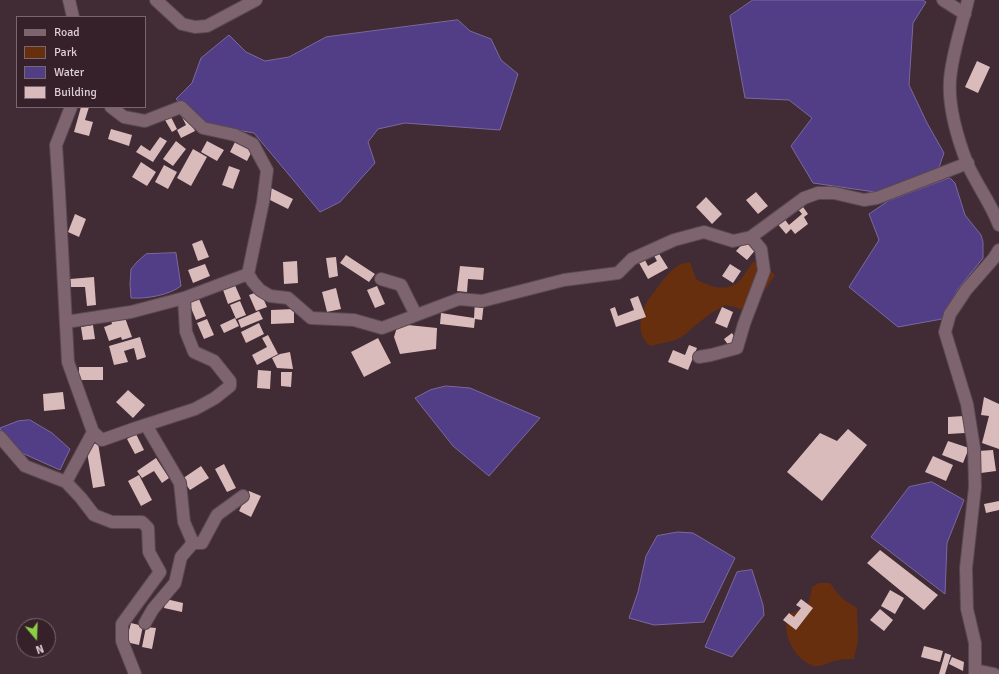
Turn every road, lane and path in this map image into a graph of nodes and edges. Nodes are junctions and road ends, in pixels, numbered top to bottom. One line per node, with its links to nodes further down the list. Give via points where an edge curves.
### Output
1 (69, 0): 7 (street)
2 (156, 0): 3 (street, via 182,24 195,27 207,26)
3 (256, 0)
4 (943, 0): 6 (street)
5 (968, 0): 6 (street)
6 (965, 14): 10 (street, via 951,73 950,106)
7 (73, 16)
8 (71, 108): 19 (street, via 56,145)
9 (112, 108): 15 (street, via 124,117 144,121 181,107 203,128 235,135 253,144 267,170)
10 (968, 163): 11 (street); 13 (street, via 877,198 864,200 818,192 804,198)
11 (995, 208): 12 (street)
12 (999, 225)
13 (751, 237): 18 (street, via 733,240 704,232 674,240 632,259 618,273 564,280 482,301 459,298); 20 (street, via 761,248 764,271 737,348)
14 (999, 250): 28 (street, via 950,314 945,332 967,404 974,448 975,487 966,568 967,609 975,643)
15 (248, 274): 17 (street); 18 (street, via 260,290 270,296 288,298 311,318 354,320 382,328)
16 (381, 279): 18 (street, via 401,285)
17 (184, 298): 19 (street, via 131,312); 21 (street, via 186,332 194,352 214,361 230,381 230,386 195,409)
18 (416, 315)
19 (66, 322): 22 (street, via 68,362)
20 (699, 357)
21 (146, 425): 22 (street, via 102,440); 26 (street, via 180,483 184,522)
22 (93, 432): 24 (street)
23 (0, 437): 24 (street, via 25,466)
24 (66, 482): 29 (street, via 94,515 112,522 142,522 148,528 149,552 160,572 122,624 122,641)
25 (243, 496): 26 (street, via 217,515 202,543)
26 (193, 543): 27 (street, via 181,557 175,583)
27 (145, 623)
28 (975, 672): 30 (street)
29 (135, 674)
30 (994, 674)

